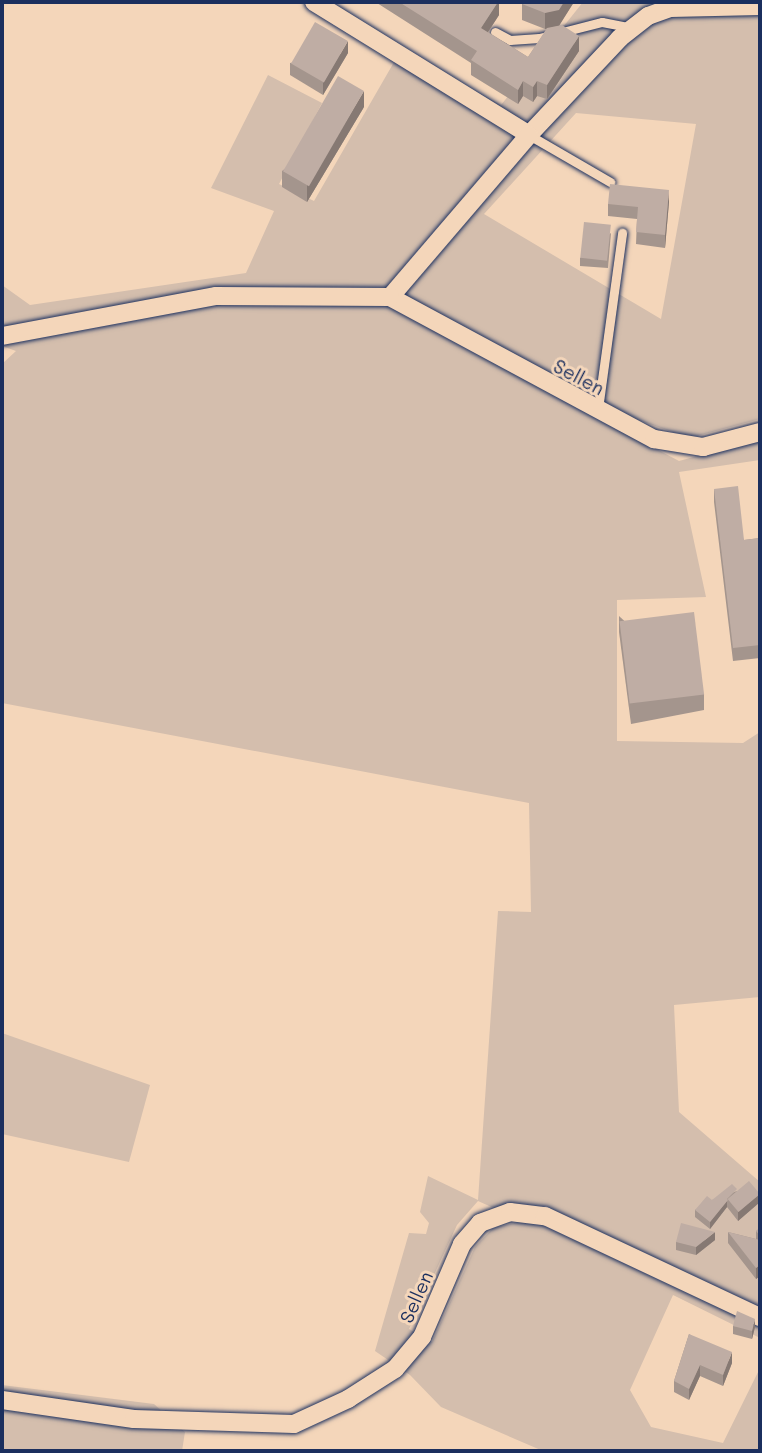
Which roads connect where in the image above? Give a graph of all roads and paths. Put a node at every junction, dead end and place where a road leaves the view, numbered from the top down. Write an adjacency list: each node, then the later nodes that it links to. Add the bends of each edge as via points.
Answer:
1 (314, 2): 5 (street)
2 (760, 6): 3 (street, via 670,8)
3 (634, 28): 4 (lane, via 602,22 539,38 510,40); 5 (street)
4 (495, 33)
5 (528, 135): 6 (lane); 8 (street)
6 (610, 182)
7 (622, 233): 10 (lane)
8 (390, 297): 9 (street, Sellen, via 216,296); 10 (street, Sellen)
9 (2, 336)
10 (598, 411): 11 (street, Sellen, via 654,439 687,448)
11 (760, 432)
12 (760, 1317): 13 (street, Sellen, via 545,1216 510,1212 480,1223 462,1244 422,1337 395,1369 348,1399 294,1424 134,1419)
13 (2, 1400)

